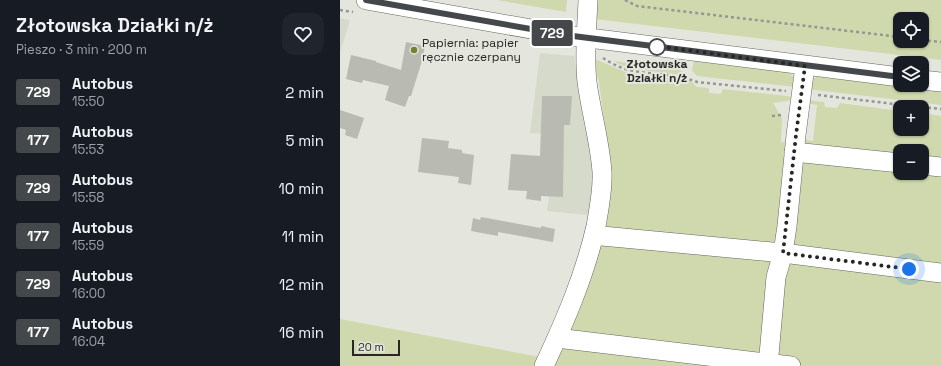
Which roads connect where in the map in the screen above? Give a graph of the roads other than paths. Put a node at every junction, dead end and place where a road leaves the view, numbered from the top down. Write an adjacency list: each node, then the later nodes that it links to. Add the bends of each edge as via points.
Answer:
1 (366, 0): 5 (street)
2 (588, 0): 5 (street)
3 (592, 0): 4 (street)
4 (596, 0)
5 (587, 38): 6 (street); 19 (street, via 587,82 602,172 602,190 586,265)
6 (805, 66): 7 (street); 10 (street)
7 (893, 76)
8 (929, 81): 9 (street)
9 (941, 82)
10 (795, 148): 11 (street); 15 (street)
11 (893, 162)
12 (929, 166): 13 (street)
13 (941, 167)
14 (602, 236): 15 (street)
15 (783, 253): 16 (street); 18 (street, via 776,277)
16 (941, 273)
17 (565, 339): 18 (street)
18 (768, 365): 20 (street)
19 (544, 366)
20 (791, 366)

